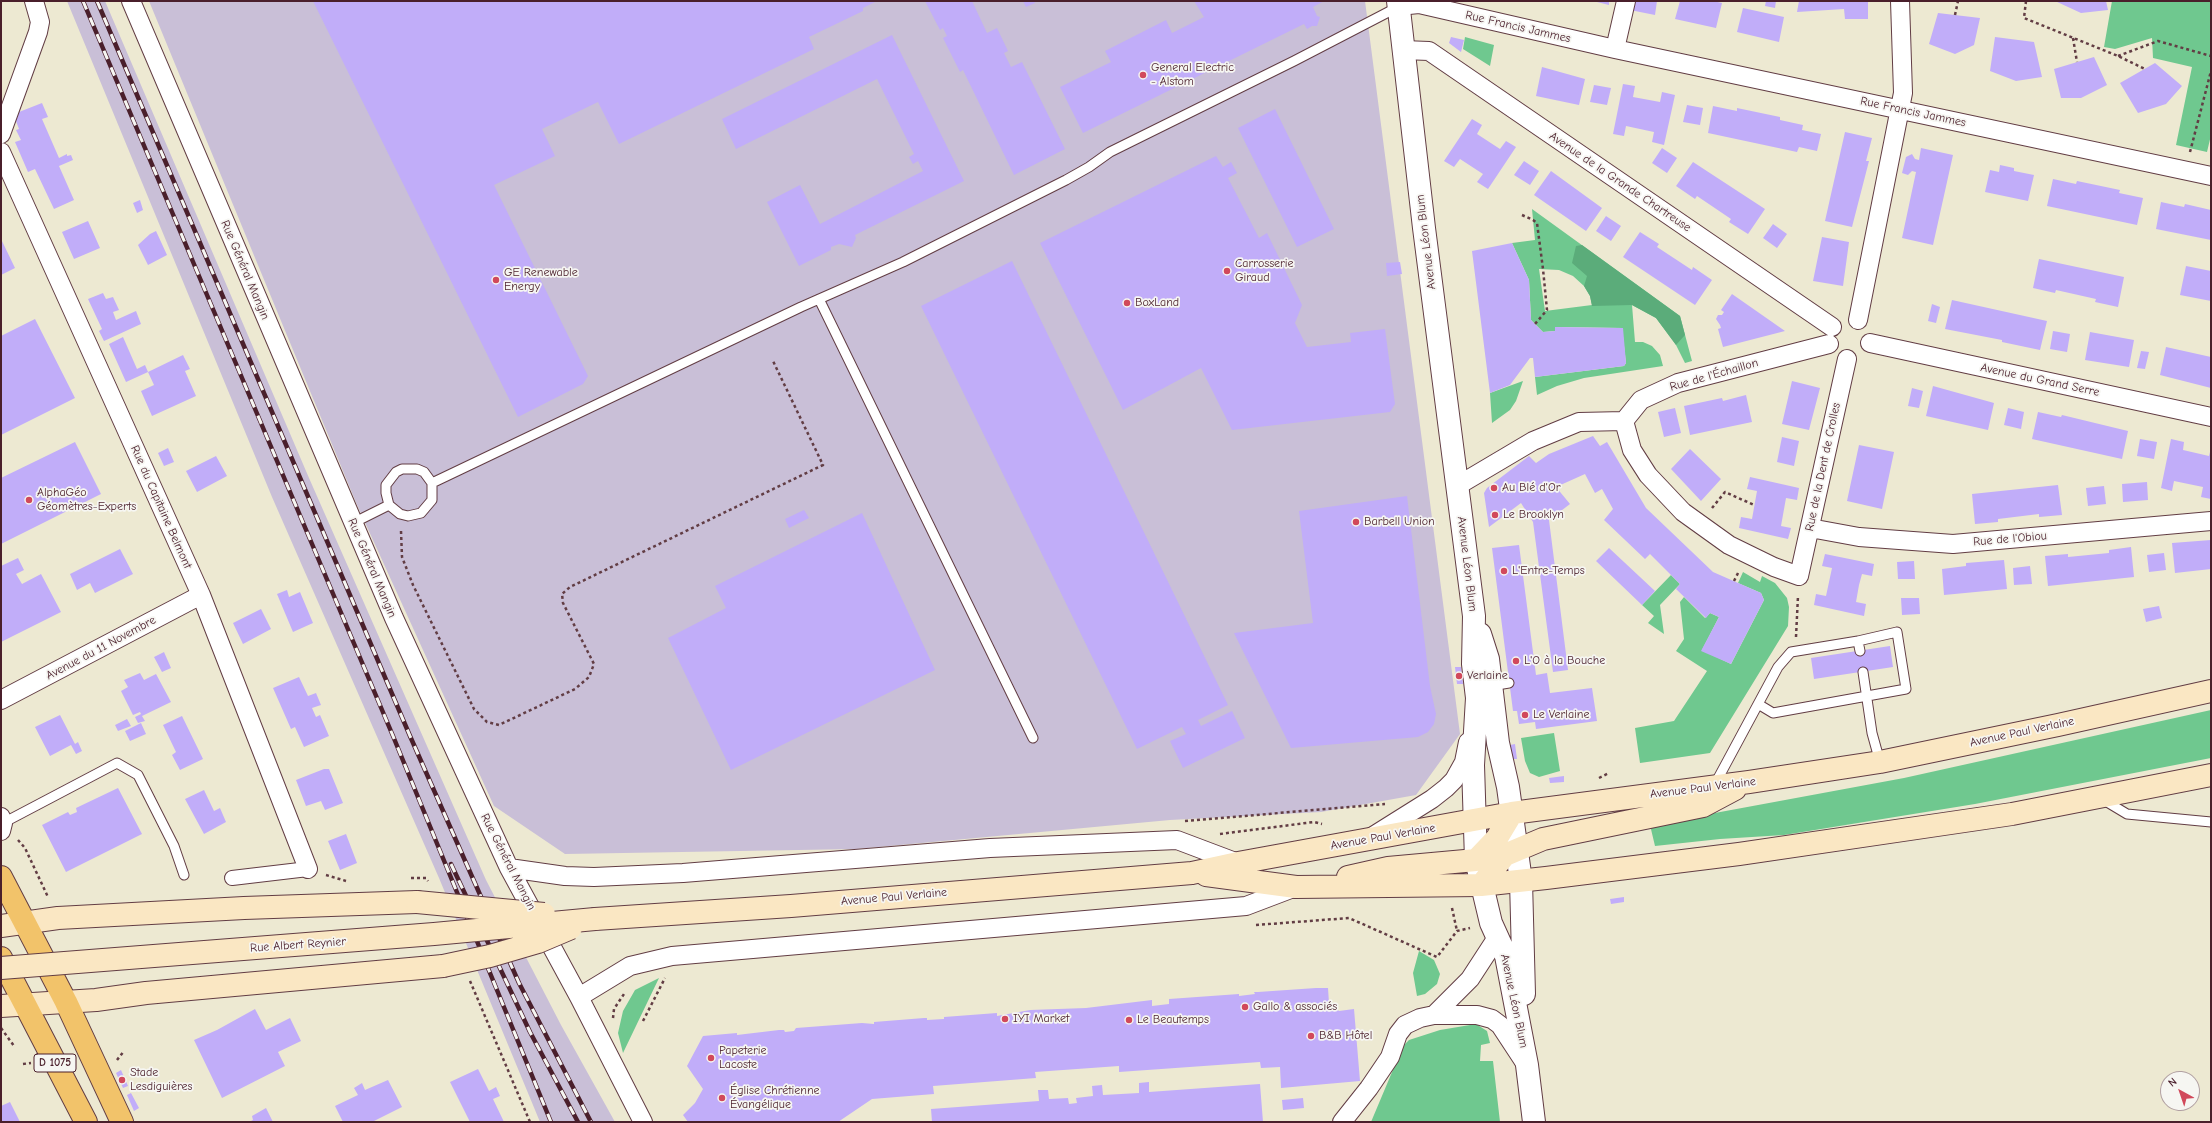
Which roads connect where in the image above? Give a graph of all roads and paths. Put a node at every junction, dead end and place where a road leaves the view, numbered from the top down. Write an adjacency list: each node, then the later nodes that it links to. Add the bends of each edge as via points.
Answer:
1 (34, 1): 18 (street, via 40,22 38,32)
2 (130, 1): 39 (street, Rue Général Mangin)
3 (1626, 1): 10 (street)
4 (1900, 1): 17 (street, via 1903,93)
5 (1958, 1): 8 (path)
6 (2026, 1): 9 (path, via 2024,18)
7 (1398, 4): 10 (street, Rue Francis Jammes, via 1419,4); 11 (street, Avenue Léon Blum); 23 (lane, via 1294,61 1110,152 1066,180 903,262)
8 (1956, 15)
9 (2073, 38): 12 (path); 14 (path)
10 (1615, 49): 17 (street, Rue Francis Jammes)
11 (1403, 50): 26 (street, Avenue de la Grande Chartreuse, via 1429,52); 33 (street, Avenue Léon Blum)
12 (2118, 56): 13 (path, via 2158,41); 15 (path)
13 (2211, 56)
14 (2077, 62)
15 (2144, 69)
16 (2211, 71): 20 (path)
17 (1900, 109): 20 (street, Rue Francis Jammes); 24 (street)
18 (1, 134)
19 (1, 152): 42 (street, Rue du Capitaine Belmont)
20 (2185, 171): 21 (street, Rue Francis Jammes)
21 (2211, 176)
22 (1522, 215): 25 (path, via 1537,223 1546,296 1547,310)
23 (819, 299): 32 (lane); 52 (lane)
24 (1858, 320): 26 (street, via 1844,319); 27 (street, via 1868,329)
25 (1535, 324)
26 (1831, 335): 28 (street, via 1836,354); 31 (street, Rue de l'Échaillon, via 1678,383 1641,400)
27 (1870, 343): 28 (street, via 1868,349 1859,357); 30 (street, Avenue du Grand Serre)
28 (1847, 359): 40 (street, Rue de la Dent de Crolles)
29 (773, 361): 37 (path, via 823,465 570,587 562,594 563,603 594,664 589,677 575,689 499,725 487,722 474,709 413,585 402,557)
30 (2211, 417)
31 (1624, 421): 33 (street, via 1579,422 1533,441); 41 (street, via 1632,450 1648,475 1683,512 1729,545)
32 (432, 483): 34 (lane, via 424,472 417,469 402,469 396,472 386,485); 37 (lane, via 432,500 426,509 415,515)
33 (1457, 486): 47 (street, Avenue Léon Blum, via 1474,616 1473,664)
34 (389, 505): 37 (lane); 39 (lane)
35 (1754, 505): 36 (path, via 1725,492)
36 (1709, 511)
37 (400, 514)
38 (2211, 521): 40 (street, Rue de l'Obiou, via 1953,544 1859,537)
39 (353, 523): 69 (street, Rue Général Mangin)
40 (1810, 528): 41 (street, Rue de la Dent de Crolles)
41 (1799, 576): 45 (path, via 1797,630)
42 (201, 595): 50 (street, Avenue du 11 Novembre); 70 (street, Rue du Capitaine Belmont)
43 (1858, 641): 44 (lane); 45 (lane); 49 (lane, via 1897,632 1906,688)
44 (1860, 651)
45 (1791, 652): 51 (lane, via 1778,666)
46 (1863, 672): 49 (lane)
47 (1492, 689): 60 (street, via 1498,743); 61 (street, Avenue Léon Blum, via 1473,766); 66 (street, via 1464,762 1454,780 1432,799)
48 (2211, 691): 53 (main road, Avenue Paul Verlaine)
49 (1867, 696): 51 (lane, via 1773,713); 53 (lane)
50 (1, 700)
51 (1758, 704): 58 (lane)
52 (1033, 738)
53 (1880, 762): 57 (main road, Avenue Paul Verlaine)
54 (1609, 773): 56 (path)
55 (2211, 775): 59 (main road, Avenue Paul Verlaine)
56 (1595, 780)
57 (1748, 782): 58 (main road, Avenue Paul Verlaine); 67 (main road, via 1703,806 1543,839)
58 (1714, 786): 60 (main road, Avenue Paul Verlaine)
59 (2099, 798): 62 (lane, via 2127,814); 75 (main road, Avenue Paul Verlaine, via 2012,814 1747,852)
60 (1512, 813): 61 (main road, Avenue Paul Verlaine); 67 (main road)
61 (1482, 818): 66 (main road, Avenue Paul Verlaine); 67 (street, Avenue Léon Blum); 67 (street)
62 (2211, 822)
63 (2, 823): 72 (lane, via 117,763 138,775 174,846); 78 (path, via 25,848)
64 (1328, 826): 65 (path, via 1314,822)
65 (1215, 835)
66 (1368, 840): 68 (main road, Avenue Paul Verlaine)
67 (1497, 852): 75 (street, Avenue Léon Blum); 76 (main road); 77 (main road, via 1388,868)
68 (1238, 862): 69 (street, via 1177,840 990,848 594,878); 71 (main road, Avenue Paul Verlaine)
69 (509, 868): 89 (street, Rue Général Mangin)
70 (308, 869): 74 (street)
71 (1192, 873): 77 (main road, Avenue Paul Verlaine); 79 (main road, Avenue Paul Verlaine, via 791,906)
72 (184, 875)
73 (1, 877): 80 (main road, D 1075)
74 (232, 878)
75 (1514, 881): 76 (main road, Avenue Paul Verlaine); 98 (street, Avenue Léon Blum, via 1513,921 1518,975 1524,998)
76 (1481, 885): 77 (main road, Avenue Paul Verlaine); 84 (street, Avenue Léon Blum, via 1491,922)
77 (1296, 887): 89 (street, via 1246,906 672,956 630,966)
78 (58, 918): 79 (main road, bridge, via 417,902); 80 (main road)
79 (595, 919): 86 (main road, Rue Albert Reynier, bridge); 90 (main road, bridge, via 538,942 443,966)
80 (25, 922): 82 (main road); 90 (main road, D 1075)
81 (1254, 925): 83 (path, via 1349,918 1437,957)
82 (1, 926)
83 (1457, 931)
84 (1498, 936): 93 (street, via 1470,979); 98 (street, Avenue Léon Blum, via 1506,956)
85 (1, 958): 91 (main road, D 1075)
86 (1, 968)
87 (666, 975): 94 (path)
88 (629, 990): 96 (path, via 614,1009 611,1030)
89 (579, 997): 96 (street, Rue Général Mangin)
90 (66, 1002): 91 (main road); 100 (main road, D 1075)
91 (24, 1004): 92 (main road); 99 (main road, D 1075)
92 (1, 1006)
93 (1434, 1015): 98 (street, via 1477,1015 1492,1019 1500,1025); 102 (street, via 1420,1018 1398,1034 1390,1057)
94 (643, 1021)
95 (1, 1028): 97 (path)
96 (601, 1040): 101 (street, Rue Général Mangin)
97 (14, 1046)
98 (1527, 1065): 103 (street, Avenue Léon Blum)
99 (86, 1122)
100 (122, 1122)
101 (644, 1122)
102 (1342, 1122)
103 (1534, 1122)

